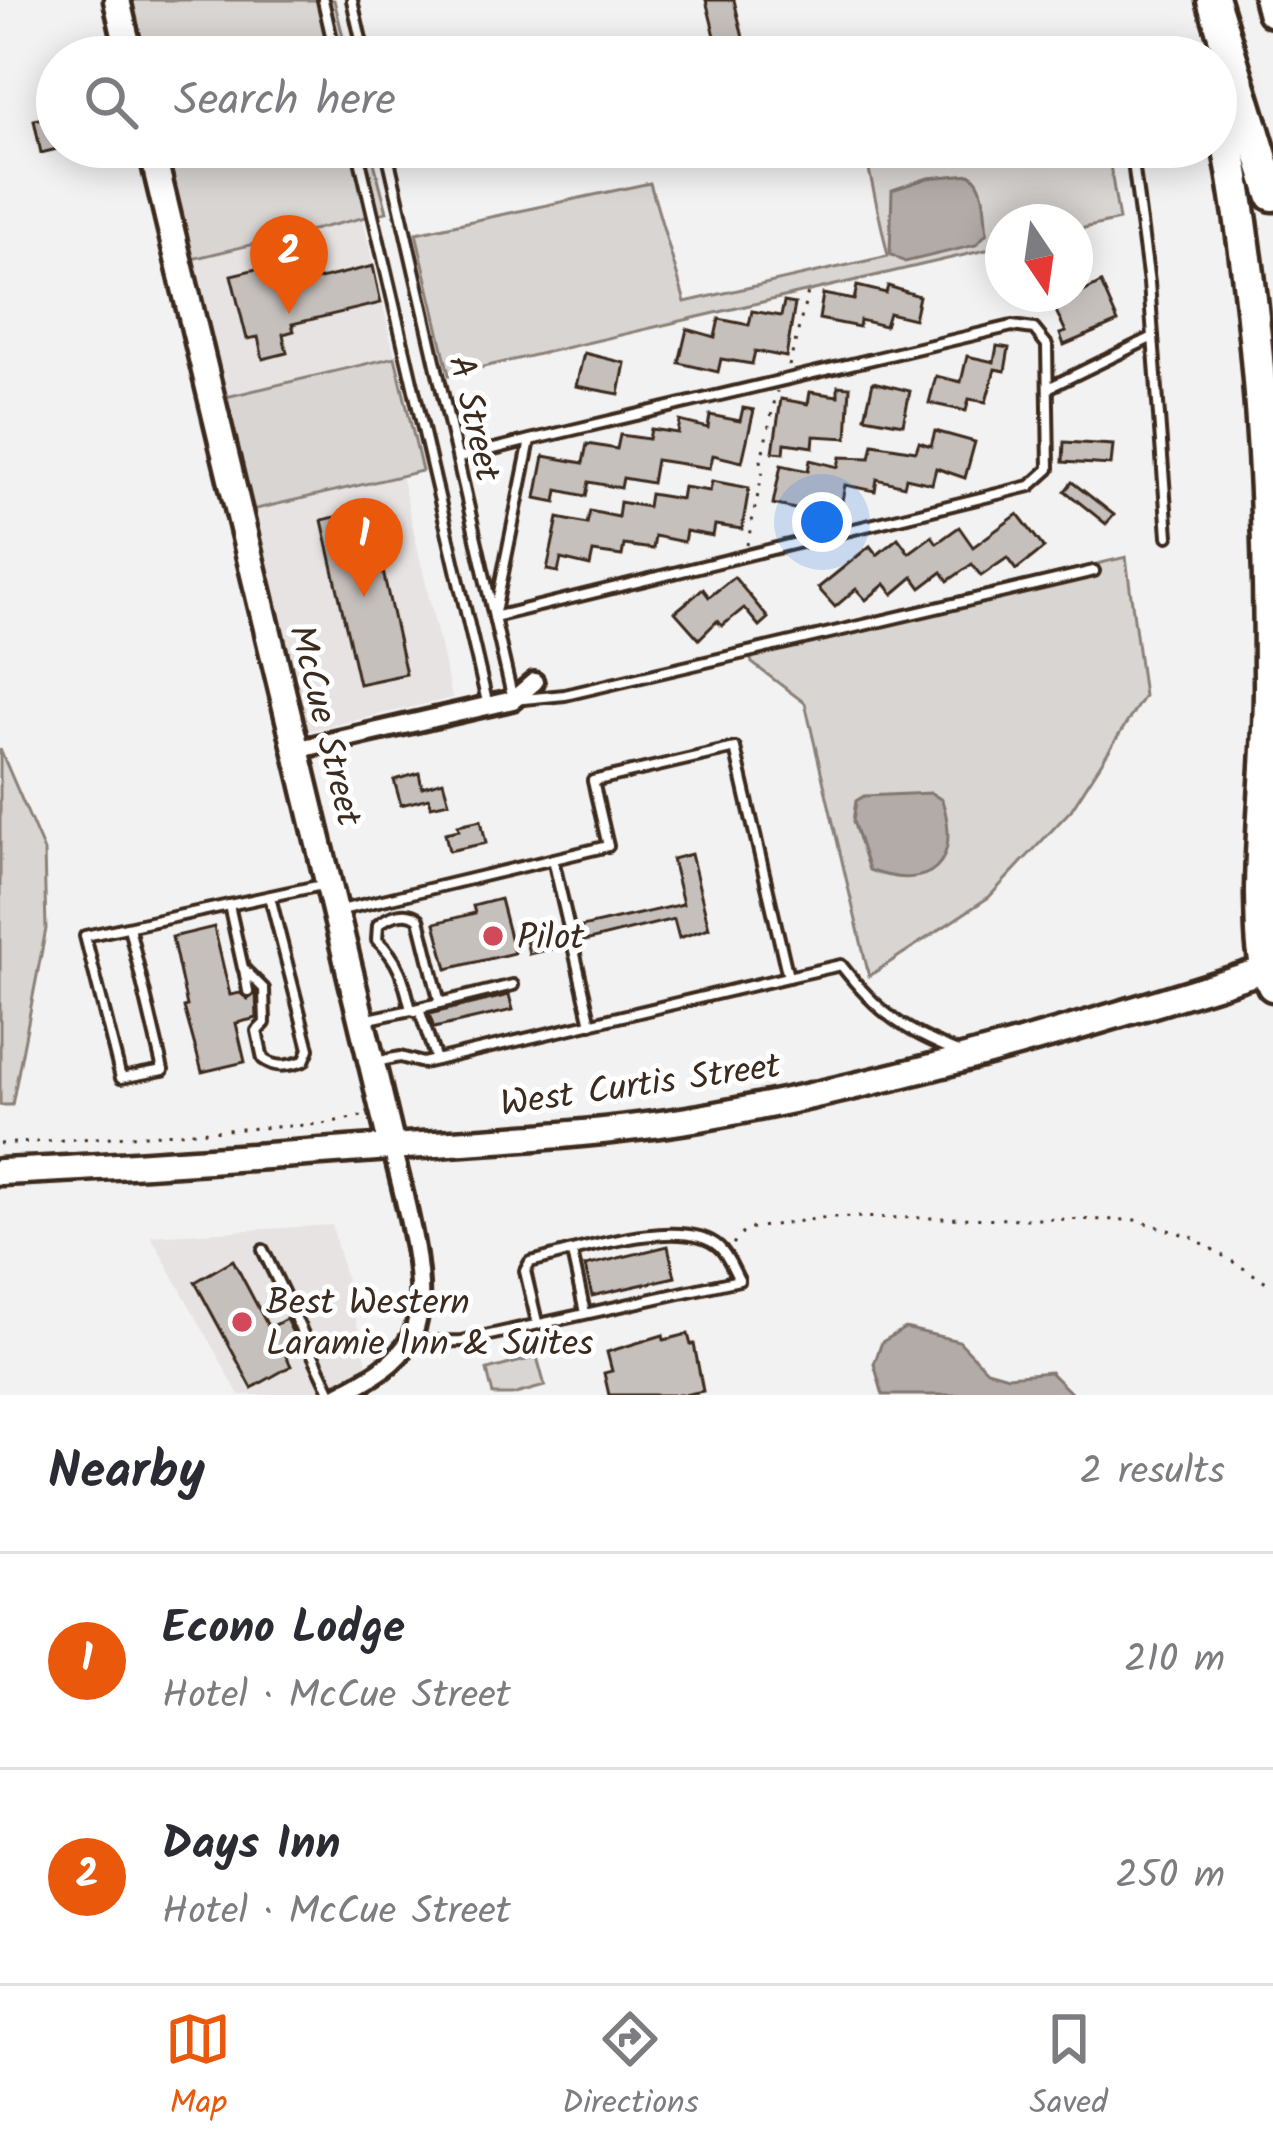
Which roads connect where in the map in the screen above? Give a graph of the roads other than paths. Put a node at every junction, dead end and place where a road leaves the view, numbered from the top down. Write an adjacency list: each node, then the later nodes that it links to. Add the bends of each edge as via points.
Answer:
1 (116, 0): 8 (main road)
2 (323, 0): 9 (lane)
3 (352, 0): 10 (lane)
4 (1198, 0): 11 (highway)
5 (1214, 0): 12 (highway)
6 (1270, 0): 7 (highway)
7 (1273, 11)
8 (125, 36)
9 (331, 36)
10 (360, 36)
11 (1206, 36)
12 (1225, 36)
13 (1237, 76): 19 (highway)
14 (156, 168): 30 (main road, McCue Street)
15 (362, 168): 29 (lane)
16 (391, 168): 23 (lane, A Street)
17 (1134, 168): 20 (lane)
18 (1230, 168): 38 (highway, via 1268,525 1262,843)
19 (1273, 195)
20 (1154, 337): 21 (lane); 24 (lane)
21 (1048, 388): 22 (lane, via 1047,345 1034,329 1012,326); 26 (lane, via 1049,469 1030,486)
22 (530, 440): 23 (lane); 26 (lane)
23 (458, 458): 26 (lane, A Street)
24 (1168, 536)
25 (1094, 571): 28 (lane, via 565,695)
26 (494, 617): 28 (lane, A Street)
27 (534, 682): 28 (street)
28 (513, 700): 29 (street)
29 (488, 706): 30 (street)
30 (295, 750): 32 (main road, McCue Street)
31 (553, 859): 35 (lane); 39 (lane, via 608,847 593,781 735,748); 46 (lane)
32 (330, 884): 33 (lane); 35 (main road, McCue Street)
33 (270, 897): 34 (lane); 47 (lane, via 309,1049 304,1061 272,1066)
34 (230, 905): 36 (lane); 37 (lane)
35 (337, 911): 45 (main road, McCue Street)
36 (129, 927): 36 (lane, via 85,937 121,1078 164,1070)
37 (244, 968): 41 (lane); 47 (lane, via 264,988 266,1023)
38 (1270, 974): 48 (main road, West Curtis Street)
39 (788, 977): 46 (lane); 48 (lane, via 841,965 893,1022)
40 (512, 985): 42 (lane)
41 (248, 991)
42 (440, 1003): 43 (lane); 43 (lane, via 419,919 386,917 377,940 401,969)
43 (411, 1010): 45 (lane); 49 (lane, via 420,1012)
44 (254, 1019): 47 (lane)
45 (362, 1021): 50 (main road, McCue Street)
46 (591, 1024): 49 (lane)
47 (257, 1031)
48 (968, 1056): 51 (main road, West Curtis Street, via 698,1118)
49 (436, 1060): 50 (lane)
50 (372, 1062): 51 (main road, McCue Street)
51 (392, 1147): 52 (main road, West Curtis Street); 57 (street, McCue Street, via 418,1285)
52 (0, 1172)
53 (263, 1250): 58 (lane)
54 (572, 1252): 55 (lane); 55 (lane, via 694,1234 718,1245 739,1280); 56 (lane, via 526,1265)
55 (585, 1313): 56 (lane)
56 (537, 1322): 57 (lane, via 462,1341)
57 (409, 1342): 58 (street)
58 (345, 1393)

